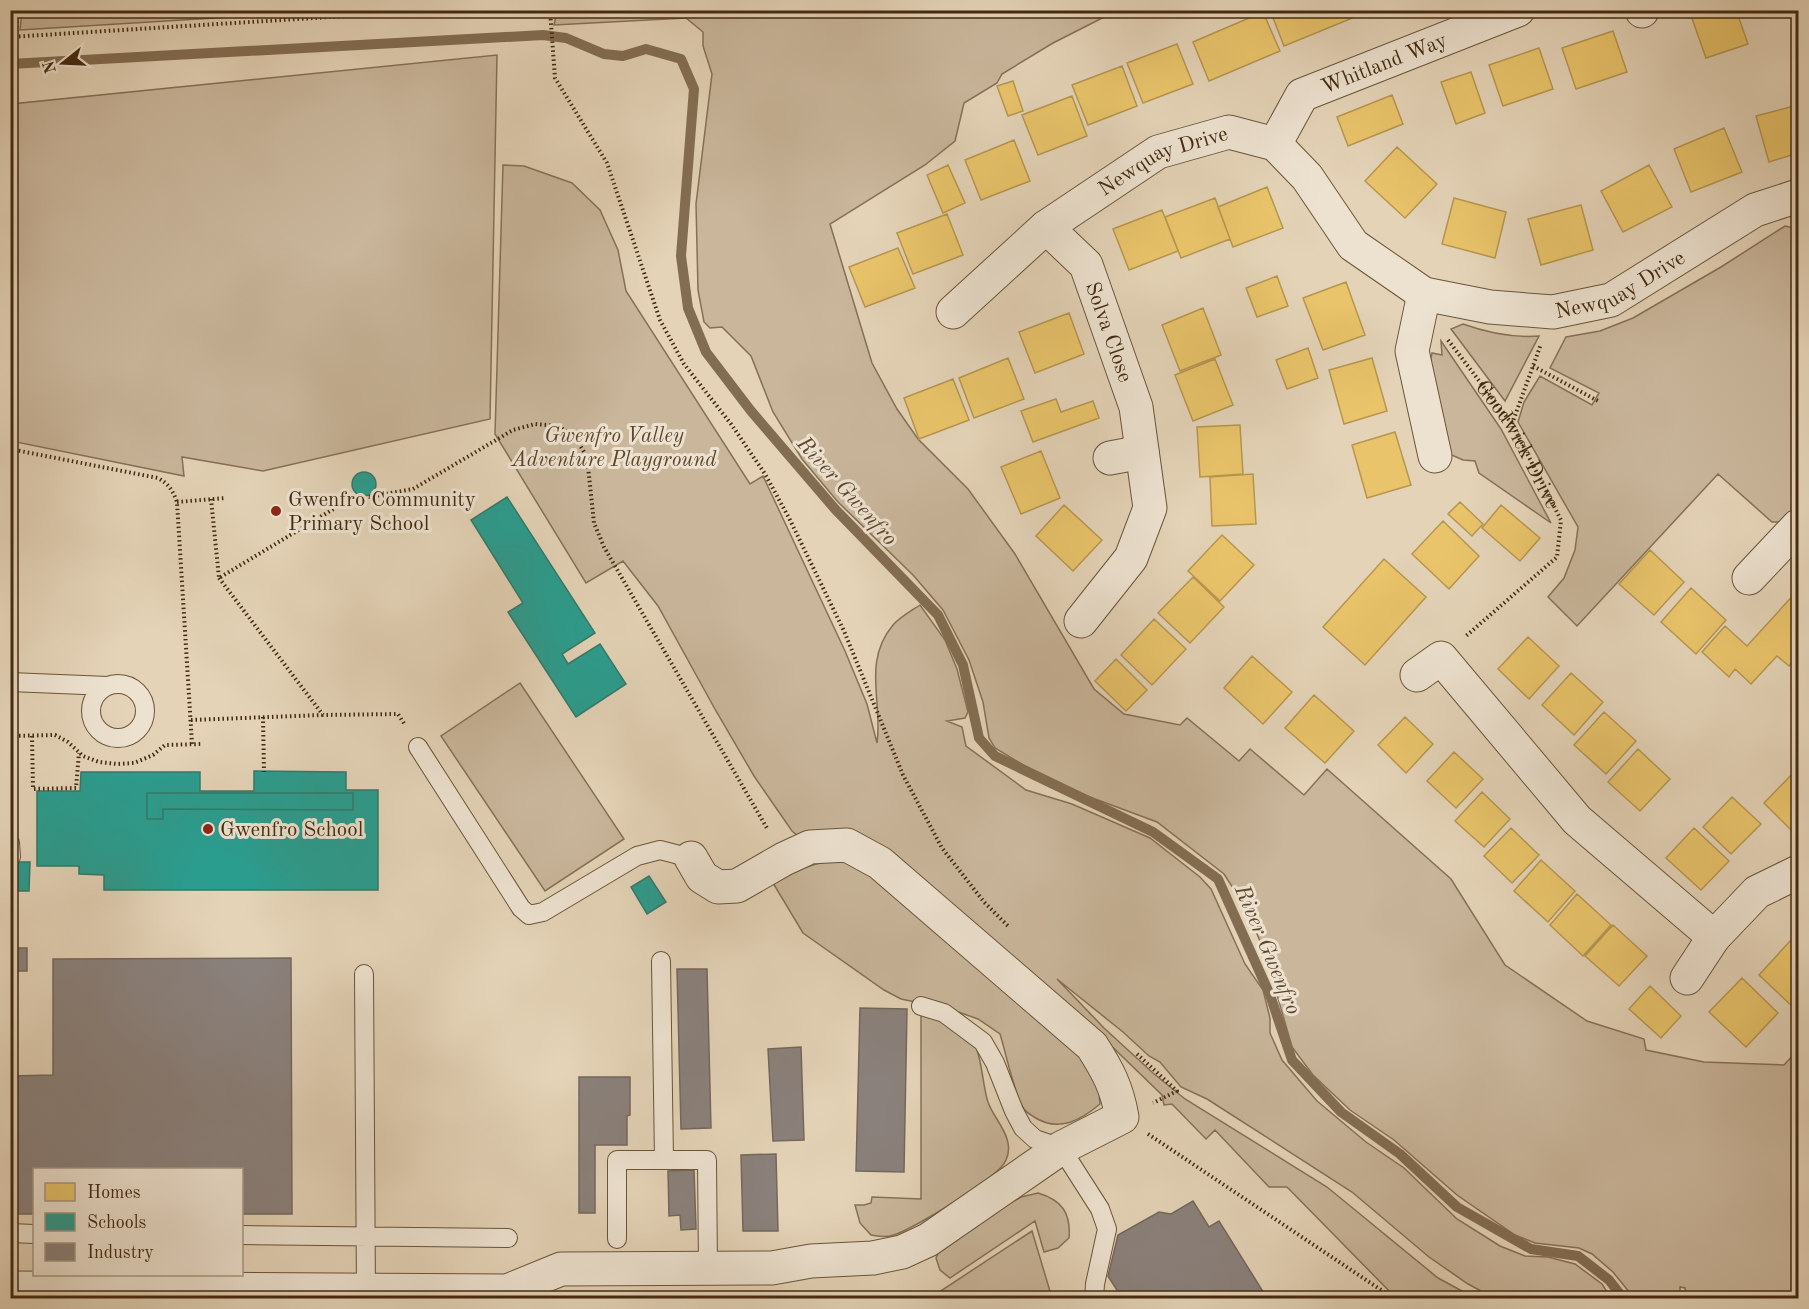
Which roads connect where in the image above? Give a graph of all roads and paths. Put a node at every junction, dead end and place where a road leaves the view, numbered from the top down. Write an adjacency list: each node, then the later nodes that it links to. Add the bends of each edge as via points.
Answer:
1 (18, 10): 5 (path)
2 (442, 10): 5 (path)
3 (1518, 10): 6 (street, Whitland Way, via 1302,95)
4 (550, 13): 46 (path, via 555,78 607,163 660,320 684,364 760,466 789,518 844,631 903,775 942,848)
5 (13, 37)
6 (1275, 144): 8 (street, Newquay Drive, via 1229,132 1158,152); 9 (street, Newquay Drive, via 1307,177 1353,245)
7 (1798, 196): 11 (street, Newquay Drive, via 1755,210 1611,300)
8 (1046, 227): 10 (street, Newquay Drive); 16 (street, Solva Close, via 1086,265 1136,407)
9 (1423, 299): 11 (street, Newquay Drive); 14 (path, Goodwick Drive); 17 (street, via 1412,351)
10 (953, 312)
11 (1553, 312): 12 (path)
12 (1533, 366): 13 (path); 14 (path)
13 (1600, 402)
14 (1512, 424): 26 (path, Goodwick Drive, via 1561,519 1557,556)
15 (10, 449): 21 (path, via 158,478 167,483)
16 (1142, 452): 18 (street); 25 (street, Solva Close, via 1150,508 1131,558)
17 (1435, 456)
18 (1110, 458)
19 (225, 498): 20 (path)
20 (211, 499): 21 (path); 23 (path)
21 (177, 502): 33 (path)
22 (1798, 526): 24 (street)
23 (219, 578): 31 (path); 44 (path, via 355,496 413,489 513,430 535,424 558,426 575,437 586,457 594,523 615,565)
24 (1749, 578)
25 (1081, 621)
26 (1429, 666): 47 (street, via 1577,820)
27 (10, 682): 28 (lane)
28 (64, 684): 29 (lane); 30 (lane, via 88,704)
29 (108, 686): 30 (lane, via 96,696); 30 (lane, via 125,685 139,693 145,709 141,726 126,737 108,736 100,731)
30 (92, 714)
31 (323, 715): 32 (path); 38 (path, via 398,714)
32 (263, 717): 33 (path); 40 (path)
33 (191, 720): 36 (path)
34 (32, 735): 35 (path); 39 (path, via 55,735); 39 (path, via 33,789 76,788)
35 (10, 736)
36 (192, 744): 37 (path); 39 (path, via 165,745 134,763 99,762)
37 (203, 744)
38 (418, 747): 43 (lane, via 529,915 543,912 638,856 660,850)
39 (79, 752)
40 (264, 772)
41 (10, 843): 42 (lane)
42 (11, 857)
43 (691, 858): 44 (street, via 702,877 718,887 737,886)
44 (784, 859): 53 (street, via 810,847 848,845 880,863 1092,1046 1119,1095)
45 (1798, 872): 47 (street, via 1757,892)
46 (1009, 927)
47 (1714, 937): 50 (street)
48 (661, 961): 55 (lane)
49 (364, 974): 59 (lane)
50 (1687, 978)
51 (921, 1006): 54 (lane, via 944,1013 983,1041 1023,1128 1035,1139)
52 (1135, 1052): 53 (path, via 1177,1091)
53 (1122, 1117): 54 (street); 66 (path)
54 (1061, 1148): 62 (street, via 928,1240 902,1252 772,1268); 65 (lane, via 1100,1209 1107,1229)
55 (664, 1160): 61 (lane, via 616,1160); 62 (lane, via 707,1160)
56 (10, 1233): 57 (lane)
57 (33, 1234)
58 (243, 1235): 59 (lane)
59 (365, 1236): 60 (lane); 64 (lane)
60 (508, 1238)
61 (617, 1239)
62 (708, 1268): 64 (street, via 561,1269 507,1291)
63 (10, 1288): 64 (street)
64 (366, 1294)
65 (1094, 1299)
66 (1393, 1299)

